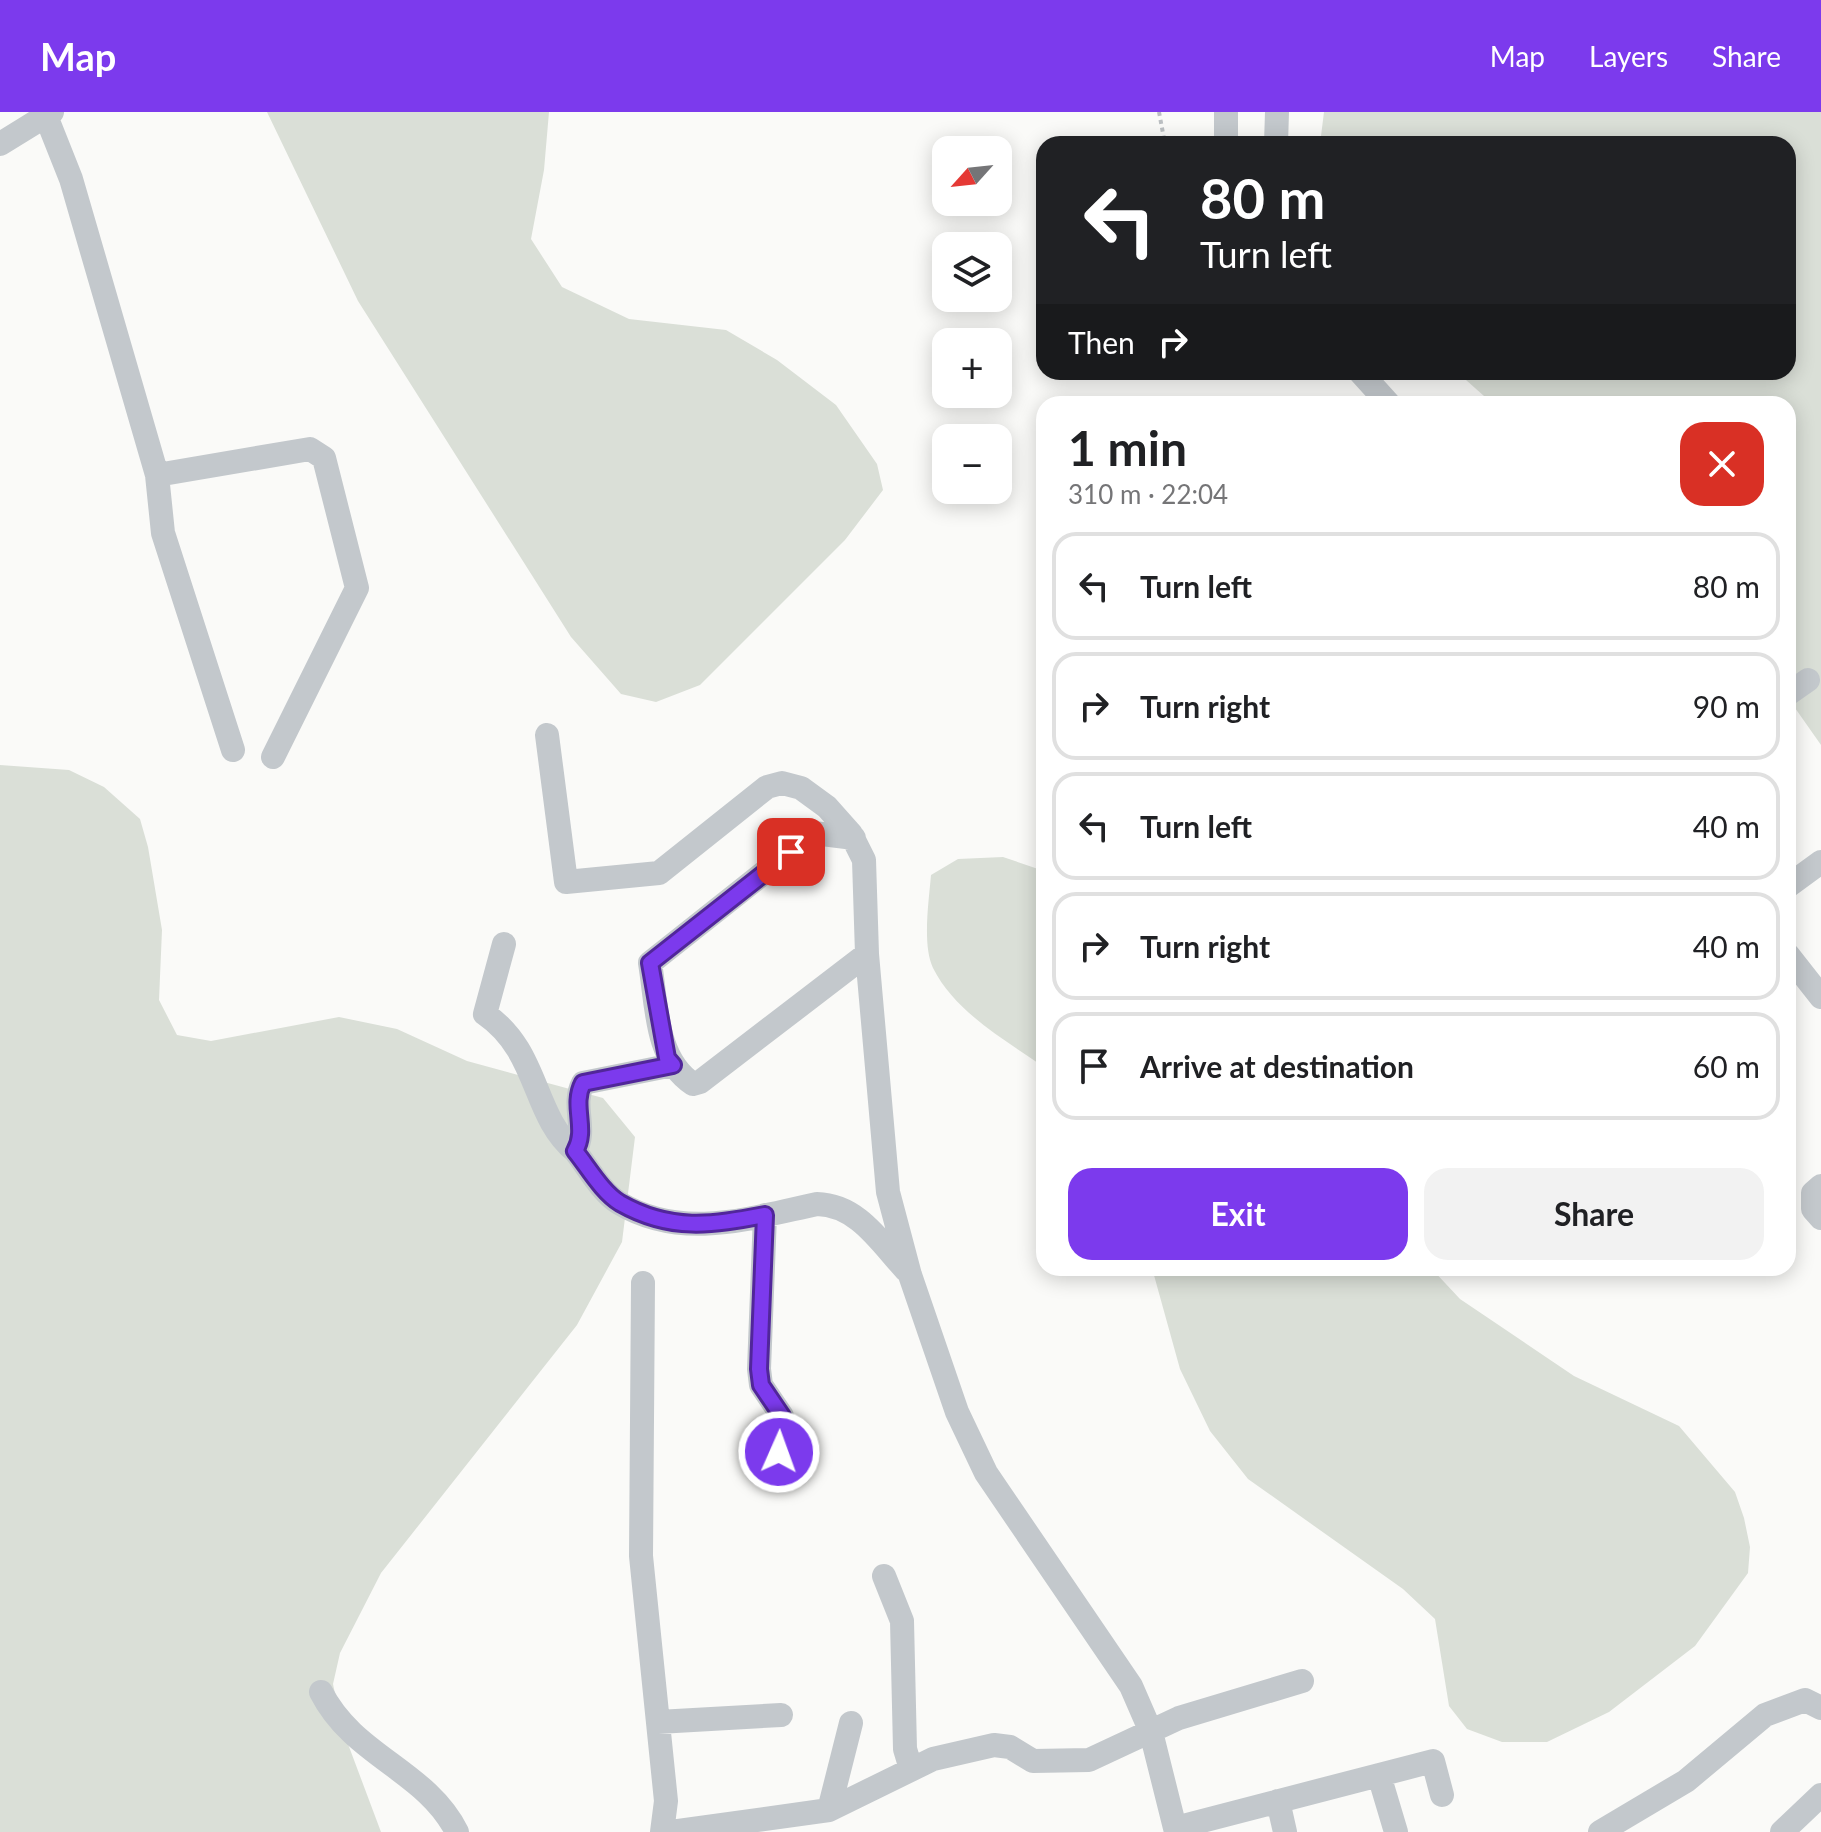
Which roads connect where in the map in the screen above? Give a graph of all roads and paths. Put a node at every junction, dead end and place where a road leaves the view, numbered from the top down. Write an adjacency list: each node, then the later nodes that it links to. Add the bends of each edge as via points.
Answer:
1 (1159, 112): 5 (path)
2 (1226, 112): 6 (street)
3 (1277, 112): 7 (street)
4 (49, 114): 8 (street); 11 (street)
5 (1164, 136)
6 (1226, 136)
7 (1276, 136)
8 (0, 144)
9 (1367, 380): 10 (street)
10 (1382, 396)
11 (157, 475): 13 (street, via 163,533); 14 (street, via 310,449 324,458 357,588)
12 (547, 735): 15 (street, via 566,882 659,873 767,787 782,783 801,788 827,807)
13 (233, 750)
14 (273, 757)
15 (853, 836): 19 (street, via 864,860); 22 (street, via 814,833 650,963 667,1058)
16 (1821, 862): 17 (street)
17 (1796, 880)
18 (504, 944): 23 (street, via 485,1014 518,1044 561,1139)
19 (867, 954): 22 (street, via 700,1082 693,1084); 27 (street, via 888,1192)
20 (1796, 965): 21 (street)
21 (1821, 997)
22 (673, 1065): 23 (street, via 583,1083 576,1096 582,1139)
23 (575, 1151): 25 (street, via 618,1202 670,1221 705,1226)
24 (1821, 1186): 26 (street, via 1813,1193 1813,1209)
25 (765, 1215): 27 (street, via 836,1204 855,1214); 29 (street, via 759,1369 761,1385 782,1416)
26 (1821, 1218)
27 (910, 1275): 37 (street, via 957,1412 986,1473 1131,1686)
28 (643, 1283): 35 (street, via 641,1556)
29 (779, 1452)
30 (884, 1576): 38 (street, via 902,1621 905,1749)
31 (1302, 1681): 37 (street, via 1179,1718)
32 (321, 1692): 45 (street, via 346,1731 434,1797)
33 (1821, 1708): 50 (street, via 1805,1700 1765,1715 1686,1781)
34 (781, 1715): 35 (street)
35 (658, 1722): 46 (street, via 666,1801)
36 (851, 1723): 43 (street)
37 (1151, 1732): 38 (street, via 1089,1760 1033,1761 1010,1747 994,1745); 44 (street)
38 (911, 1769): 43 (street)
39 (1379, 1775): 40 (street, via 1433,1761); 42 (street); 49 (street)
40 (1442, 1795)
41 (1821, 1795): 51 (street)
42 (1278, 1801): 44 (street); 48 (street)
43 (829, 1810): 47 (street)
44 (1176, 1830)
45 (457, 1832)
46 (662, 1832)
47 (671, 1832)
48 (1285, 1832)
49 (1396, 1832)
50 (1600, 1832)
51 (1782, 1832)

